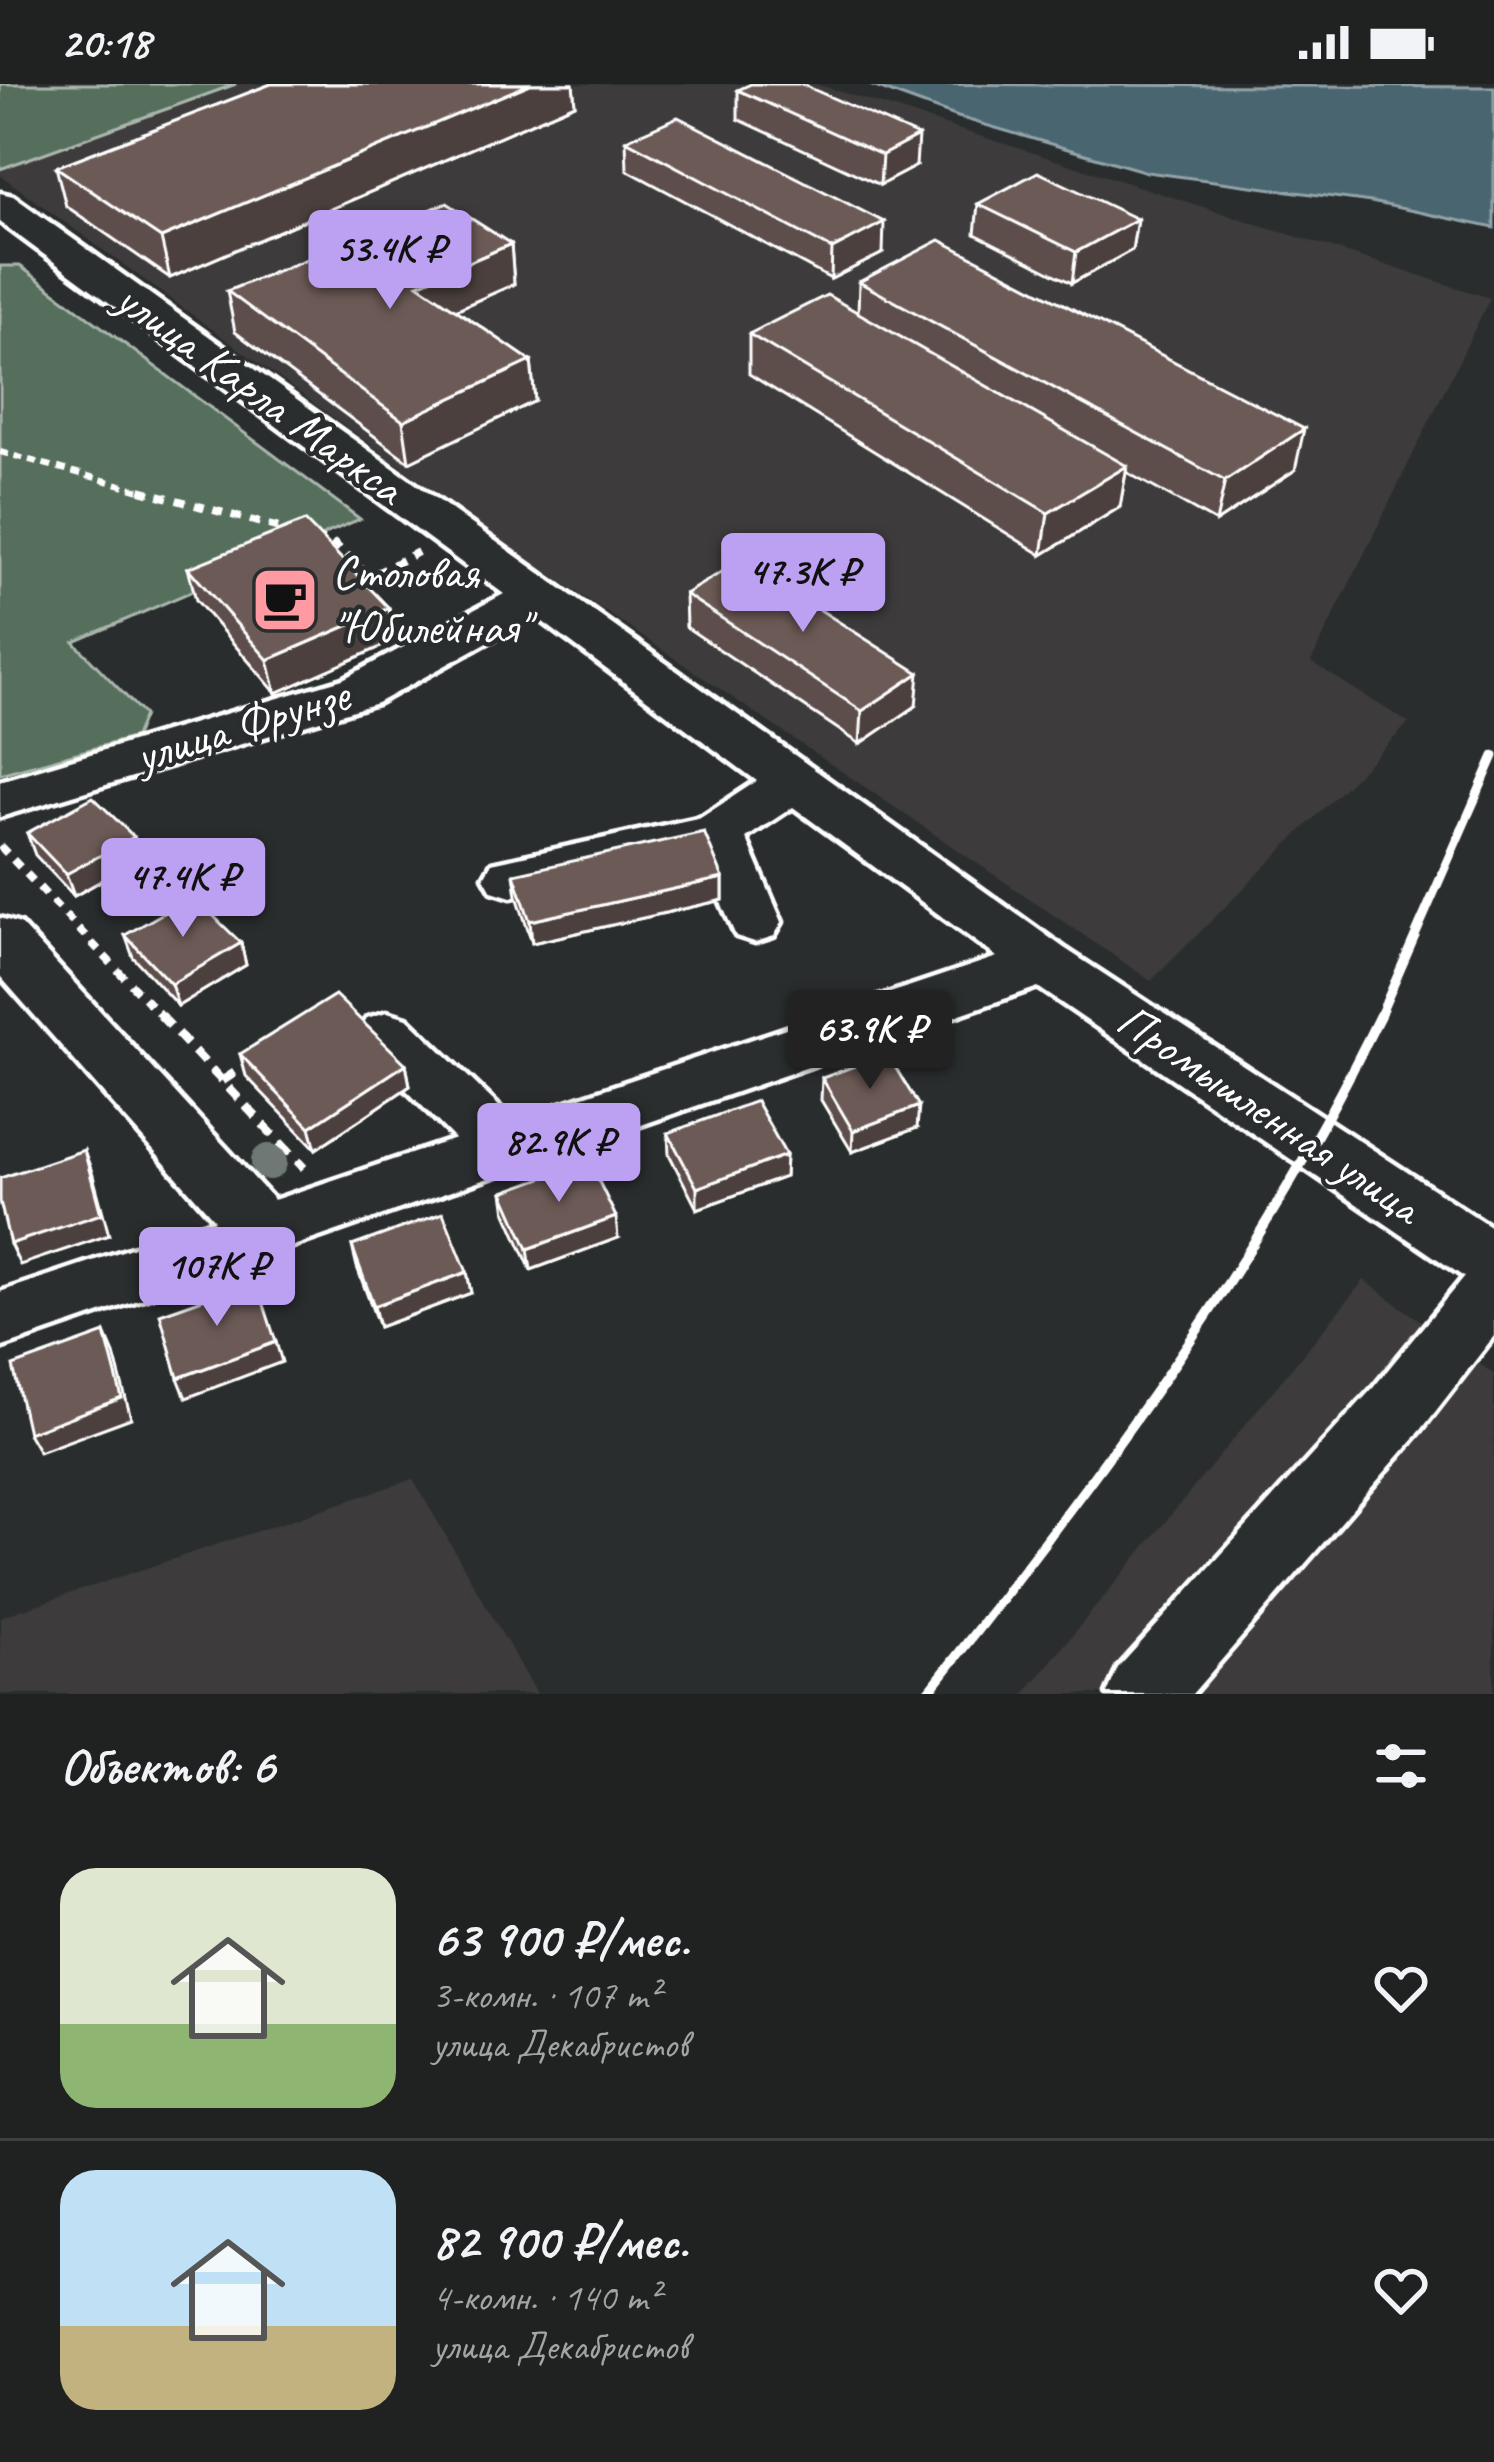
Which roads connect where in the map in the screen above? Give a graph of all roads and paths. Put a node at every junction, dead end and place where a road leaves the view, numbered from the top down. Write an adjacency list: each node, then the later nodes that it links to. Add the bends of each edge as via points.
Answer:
1 (0, 204): 2 (street, улица Карла Маркса)
2 (20, 238): 4 (street, улица Карла Маркса)
3 (0, 452): 4 (path, via 332,542 371,577)
4 (453, 533): 5 (street, улица Карла Маркса)
5 (538, 595): 6 (street, улица Карла Маркса); 7 (street, улица Фрунзе, via 360,691)
6 (794, 781): 8 (street); 13 (street, улица Карла Маркса)
7 (0, 799)
8 (717, 832): 10 (street); 11 (street)
9 (0, 846): 16 (path)
10 (511, 877)
11 (755, 922)
12 (0, 939): 19 (street)
13 (1044, 963): 17 (street); 20 (street, Промышленная улица)
14 (386, 1034): 17 (street)
15 (259, 1058): 16 (path)
16 (222, 1081): 18 (path)
17 (503, 1148): 18 (street)
18 (338, 1204): 19 (street)
19 (263, 1230): 22 (street)
20 (1494, 1263)
21 (1494, 1288): 23 (street)
22 (0, 1320)
23 (1144, 1694)

